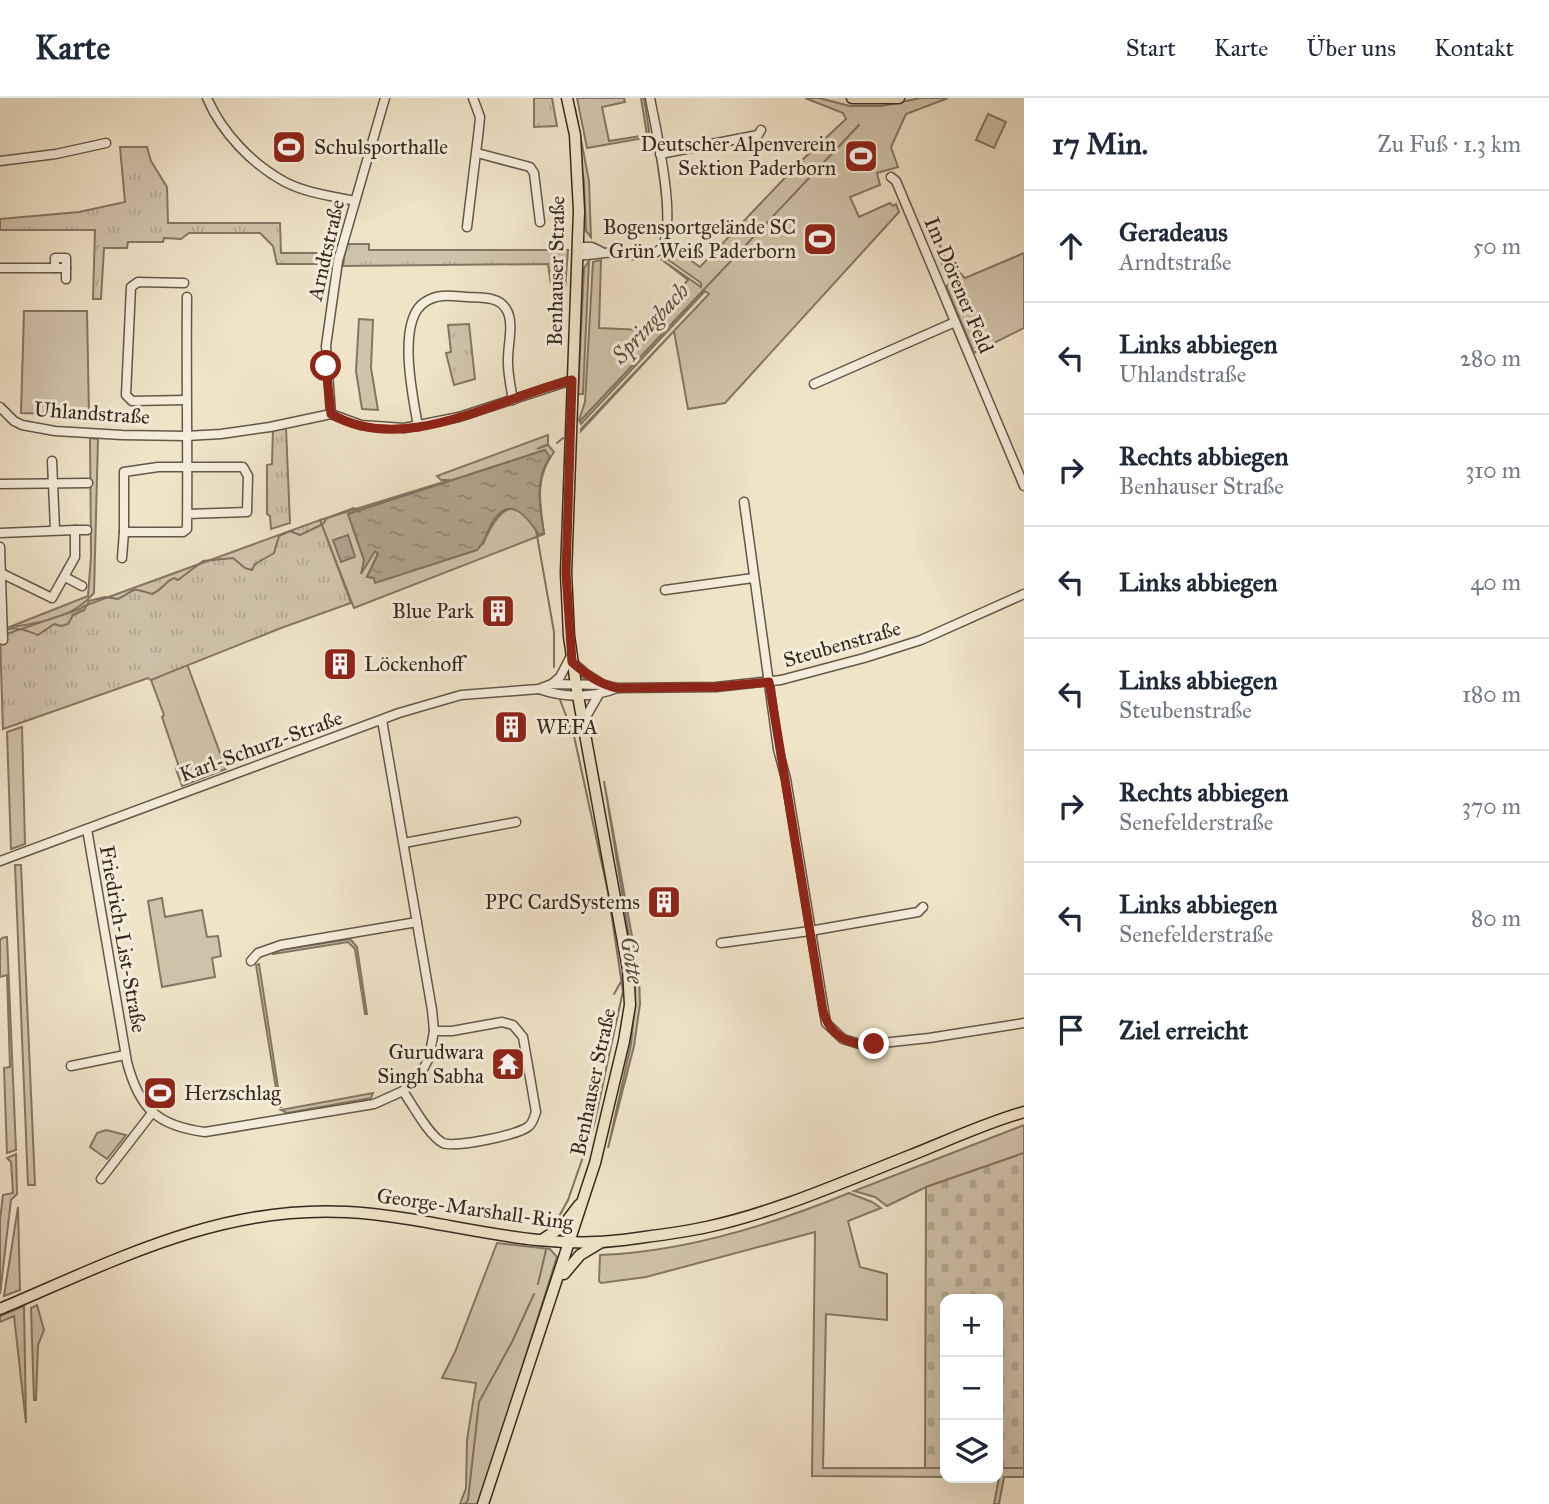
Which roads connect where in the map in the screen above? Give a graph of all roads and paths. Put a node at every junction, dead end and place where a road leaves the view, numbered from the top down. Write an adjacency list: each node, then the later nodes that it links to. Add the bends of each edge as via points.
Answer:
1 (207, 98): 14 (street, via 233,138 263,167 296,186)
2 (385, 98): 14 (street, Arndtstraße)
3 (473, 98): 10 (street, via 480,117)
4 (567, 98): 17 (main road, Benhauser Straße, via 575,135)
5 (650, 98): 11 (street)
6 (852, 98): 7 (main road)
7 (899, 98)
8 (761, 130): 11 (street, via 758,135)
9 (106, 143): 12 (street)
10 (477, 153): 15 (street, via 530,167); 16 (street)
11 (660, 153): 17 (street, via 668,220 662,247 651,254 602,253 592,247)
12 (0, 161)
13 (891, 177): 22 (street, Im Dörener Feld)
14 (355, 201): 28 (street, Arndtstraße, via 330,311 326,366)
15 (540, 222)
16 (467, 227)
17 (578, 251): 23 (main road, Benhauser Straße)
18 (0, 268): 19 (street, via 66,268)
19 (66, 279)
20 (184, 283): 25 (street, Uhlandstraße, via 138,282 131,287 126,395 132,401)
21 (187, 297): 25 (street)
22 (955, 322): 24 (street); 36 (street, Im Dörener Feld)
23 (572, 380): 26 (street); 53 (main road, Benhauser Straße, via 566,573)
24 (814, 384)
25 (186, 400): 30 (street)
26 (513, 400): 29 (street); 29 (street, via 505,307 487,298 443,295 419,306 410,327 409,376)
27 (0, 409): 30 (street, Uhlandstraße, via 14,421 34,428)
28 (331, 414): 29 (street, via 361,425); 30 (street, Uhlandstraße, via 261,429)
29 (418, 426)
30 (186, 436): 32 (street)
31 (52, 461): 33 (street)
32 (187, 467): 38 (street); 38 (street, via 243,467 248,476 247,512); 42 (street, via 124,472)
33 (53, 483): 34 (street); 35 (street); 39 (street)
34 (88, 483)
35 (0, 484)
36 (1024, 486)
37 (744, 502): 48 (street)
38 (187, 514): 42 (street, via 186,532)
39 (55, 529): 40 (street); 43 (street)
40 (75, 530): 41 (street); 47 (street, via 75,557)
41 (86, 530)
42 (124, 532): 45 (street)
43 (0, 533)
44 (0, 547): 46 (street)
45 (122, 558)
46 (1, 573): 47 (street, via 52,598); 52 (street)
47 (65, 577): 49 (street)
48 (754, 578): 50 (street); 54 (street)
49 (82, 586)
50 (664, 590)
51 (1024, 594): 54 (street, Steubenstraße, via 921,639)
52 (3, 634)
53 (572, 659): 55 (street); 56 (street); 59 (main road, Benhauser Straße)
54 (769, 682): 57 (street, Steubenstraße); 69 (street)
55 (552, 684): 58 (street, Karl-Schurz-Straße); 59 (street, Karl-Schurz-Straße)
56 (605, 685): 57 (street, Steubenstraße); 59 (street, Steubenstraße)
57 (617, 688): 60 (street, Steubenstraße)
58 (539, 689): 59 (street, Karl-Schurz-Straße, via 551,693); 61 (street, Karl-Schurz-Straße, via 461,695)
59 (577, 690): 60 (street, Steubenstraße); 62 (main road, Benhauser Straße)
60 (599, 694): 62 (street)
61 (382, 720): 64 (street, Karl-Schurz-Straße); 65 (street)
62 (583, 722): 80 (main road, Benhauser Straße, via 628,969 630,1005 603,1136)
63 (516, 822): 65 (street)
64 (87, 829): 66 (street, Karl-Schurz-Straße); 74 (street, Friedrich-List-Straße)
65 (404, 843): 68 (street)
66 (0, 860)
67 (923, 907): 69 (street, via 918,912)
68 (417, 922): 71 (street, via 281,944 258,953); 73 (street)
69 (810, 931): 70 (street); 72 (street, via 826,1023 851,1043 873,1045)
70 (721, 943)
71 (251, 961)
72 (1024, 1023)
73 (434, 1031): 76 (street, via 429,1058); 76 (street, via 502,1022 513,1025 523,1037 534,1119 520,1132 444,1143)
74 (125, 1055): 75 (street, Friedrich-List-Straße); 78 (street, Friedrich-List-Straße, via 137,1093)
75 (71, 1066)
76 (403, 1091): 78 (street, via 360,1108 205,1132 183,1129)
77 (1024, 1112): 83 (main road, George-Marshall-Ring, via 758,1212 708,1227)
78 (152, 1113): 79 (street)
79 (101, 1180)
80 (584, 1199): 81 (main road, via 563,1226); 82 (main road, Benhauser Straße)
81 (541, 1240): 82 (main road, George-Marshall-Ring); 85 (main road, George-Marshall-Ring, via 348,1212 250,1217 148,1245)
82 (570, 1242): 83 (main road, George-Marshall-Ring); 84 (main road, Benhauser Straße)
83 (601, 1242): 84 (main road, via 575,1259)
84 (557, 1283): 86 (main road, Benhauser Straße)
85 (0, 1308)
86 (483, 1504)

